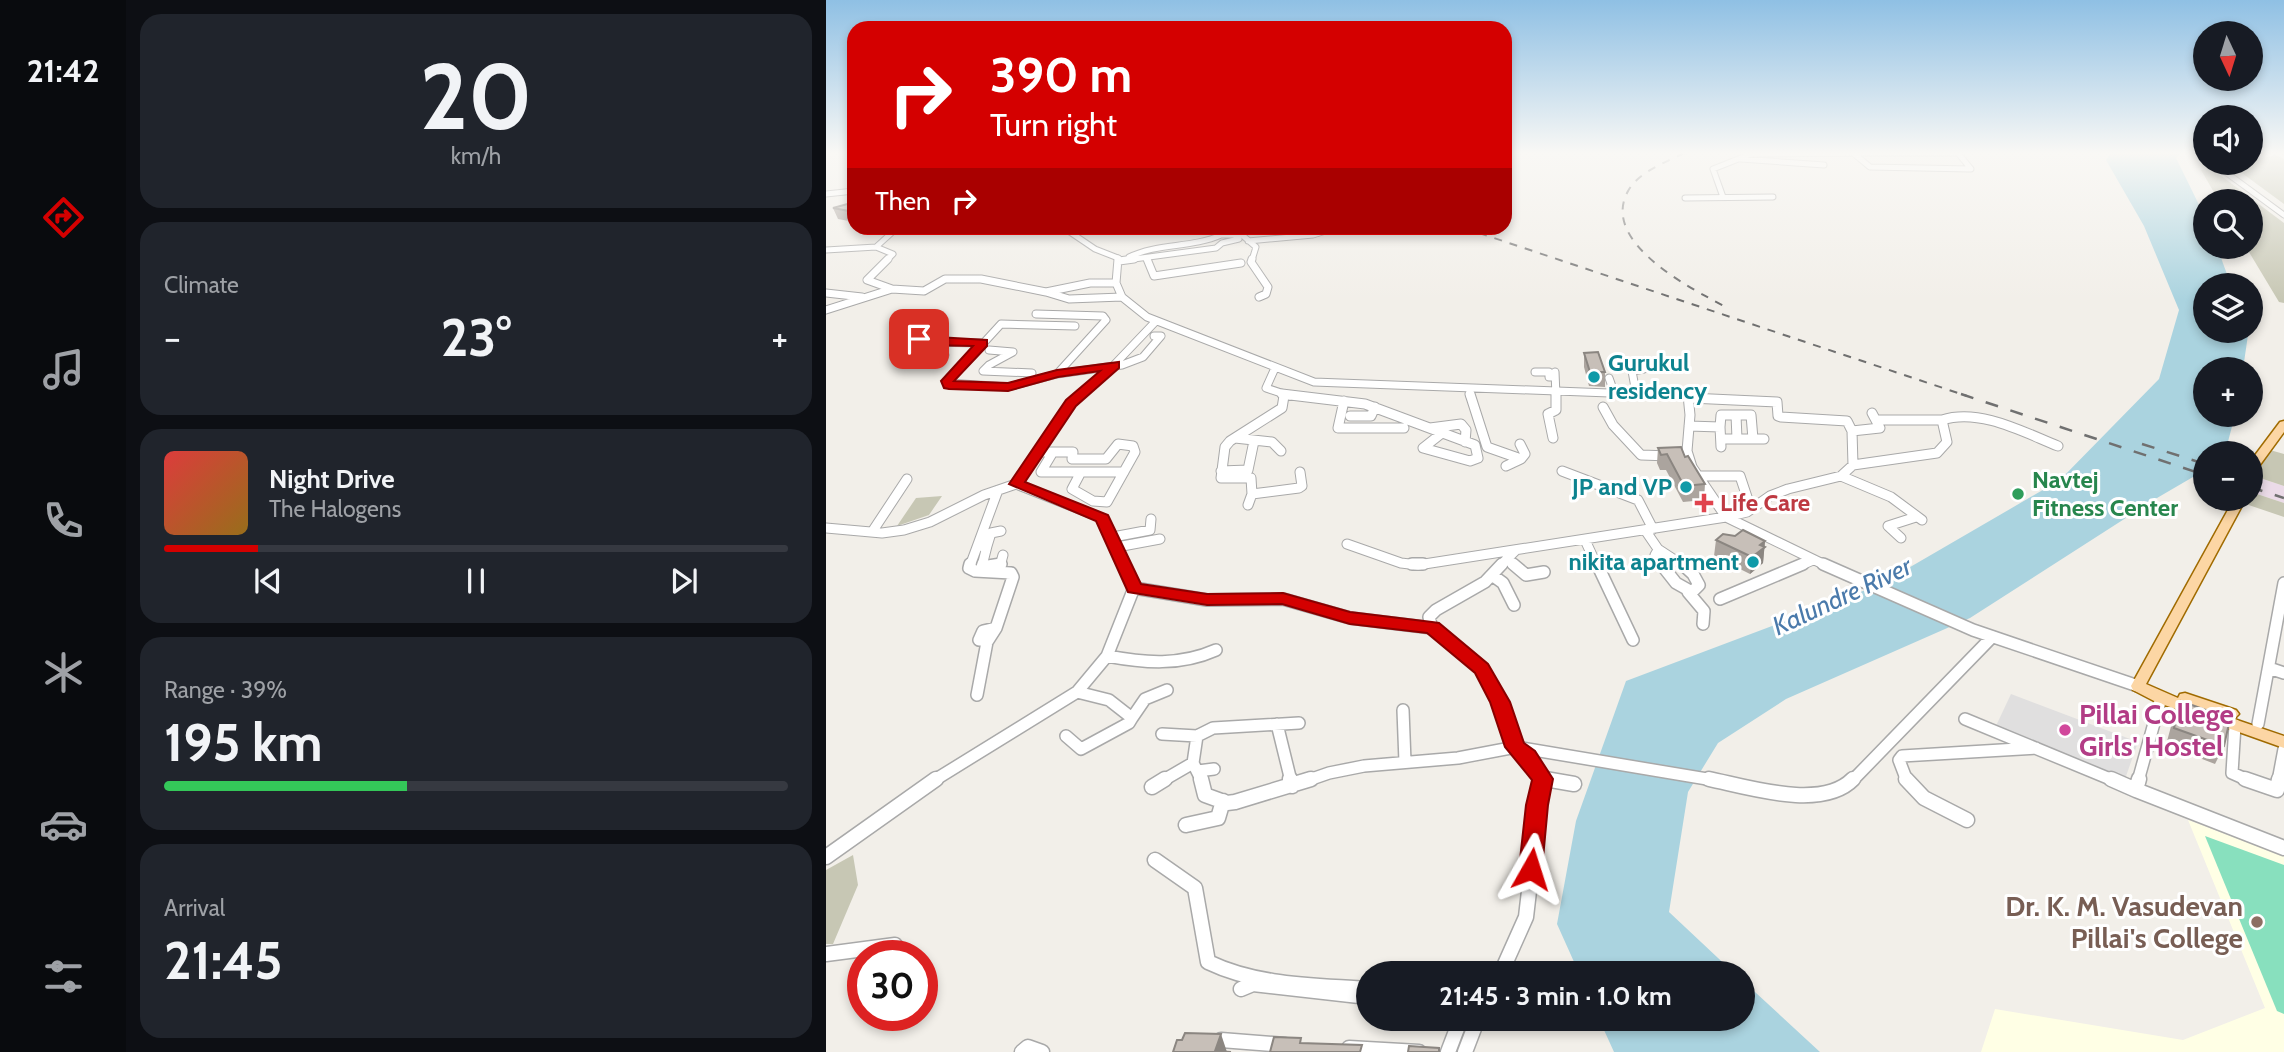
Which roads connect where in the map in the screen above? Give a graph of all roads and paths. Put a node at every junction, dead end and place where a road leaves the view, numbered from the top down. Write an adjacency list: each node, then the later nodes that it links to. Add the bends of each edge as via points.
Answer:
1 (2266, 202): 2 (street)
2 (2284, 215)
3 (889, 235): 9 (street)
4 (1074, 235): 13 (street)
5 (1212, 235): 13 (street, via 1131,251)
6 (1242, 235): 8 (street)
7 (1312, 235): 8 (street)
8 (1248, 241): 21 (street, via 1256,247 1251,262 1268,287)
9 (876, 247): 10 (street); 16 (street, via 893,254 867,280)
10 (826, 250)
11 (1147, 258): 12 (street); 12 (street, via 1216,248 1239,239 1221,235 1205,242 1139,252 1129,257); 14 (street, via 1154,276)
12 (1133, 259): 13 (street)
13 (1119, 260): 15 (street)
14 (1241, 263)
15 (1116, 283): 17 (street); 20 (street)
16 (892, 289): 17 (street, via 924,291 938,281 965,278); 19 (street)
17 (1046, 292): 20 (street, via 1069,299)
18 (826, 293): 19 (street)
19 (866, 297): 22 (street)
20 (1122, 297): 24 (street)
21 (1259, 297)
22 (826, 310)
23 (1036, 314): 33 (street, via 1104,316 1106,320)
24 (1156, 321): 29 (street); 30 (street)
25 (1075, 326): 27 (street, via 1004,323)
26 (1154, 336): 29 (street, via 1161,336 1143,357)
27 (986, 346): 28 (street, via 925,342 921,336 908,354); 33 (street, via 1013,352 1006,359 992,361 983,371); 33 (street, via 947,383 1008,387)
28 (945, 355)
29 (1114, 365): 33 (street); 67 (street, via 1071,403)
30 (1275, 368): 35 (street, via 1314,382); 39 (street, via 1266,388)
31 (1644, 369): 38 (street, via 1632,371)
32 (1535, 372): 36 (street, via 1553,374)
33 (1050, 374)
34 (1608, 378): 37 (street)
35 (1469, 388): 36 (street); 65 (street)
36 (1555, 390): 37 (street); 57 (street, via 1556,410 1548,414)
37 (1614, 393): 38 (street)
38 (1636, 393): 40 (street)
39 (1284, 396): 41 (street); 56 (street, via 1282,408)
40 (1690, 398): 49 (street); 53 (street, via 1781,403 1778,415 1847,421)
41 (1344, 401): 42 (street); 51 (street, via 1338,428)
42 (1376, 407): 45 (street, via 1371,416); 47 (street)
43 (1604, 407): 70 (street, via 1613,425 1641,455)
44 (1736, 415): 50 (street, via 1721,415); 58 (street); 59 (street, via 1753,416)
45 (1350, 416)
46 (1942, 420): 53 (street, via 1874,416 1880,428); 64 (street, via 1956,415 1973,417); 73 (street, via 1947,442 1937,453)
47 (1412, 422): 51 (street); 52 (street)
48 (2284, 424): 69 (main road)
49 (1689, 426): 50 (street); 70 (street)
50 (1720, 427): 58 (street, via 1721,443)
51 (1404, 428): 55 (street)
52 (1430, 428): 54 (street); 62 (street, via 1461,424 1466,430)
53 (1852, 430): 73 (street)
54 (1442, 433): 62 (street); 62 (street, via 1423,448 1475,461 1477,448)
55 (1396, 436)
56 (1234, 438): 61 (street); 75 (street, via 1224,447)
57 (1553, 438)
58 (1737, 439): 59 (street)
59 (1753, 439): 60 (street)
60 (1764, 439)
61 (1254, 441): 66 (street, via 1272,442); 75 (street, via 1248,470)
62 (1465, 442)
63 (1520, 444): 72 (street, via 1525,454)
64 (2058, 446)
65 (1487, 447): 71 (street); 72 (street)
66 (1281, 451)
67 (1038, 452): 68 (street); 77 (street)
68 (1053, 452): 78 (street); 80 (street, via 1073,452 1072,459 1106,458 1114,445 1133,446 1135,452)
69 (2263, 453)
70 (1688, 455): 82 (street)
71 (1483, 457)
72 (1521, 459): 74 (street)
73 (1853, 465): 83 (street)
74 (1506, 467)
75 (1221, 471): 87 (street, via 1222,480 1251,478)
76 (1562, 471): 94 (street, via 1638,500)
77 (1024, 472): 78 (street); 85 (street)
78 (1041, 472): 79 (street)
79 (1081, 472): 80 (street); 80 (street, via 1072,489 1104,503)
80 (1124, 472)
81 (1300, 472): 87 (street, via 1299,488)
82 (1697, 476): 89 (street, via 1740,476); 91 (street)
83 (1841, 476): 89 (street, via 1788,489); 97 (street, via 1891,497 1919,519 1888,526)
84 (907, 479): 96 (street)
85 (1016, 484): 86 (street); 100 (street, via 1102,518)
86 (998, 490): 96 (street, via 930,522); 103 (street)
87 (1252, 494): 88 (street)
88 (1248, 505)
89 (1751, 509): 91 (street)
90 (2233, 511): 122 (main road)
91 (1726, 517): 94 (street); 105 (street)
92 (1151, 519): 100 (street, via 1152,529)
93 (826, 528): 96 (street)
94 (1649, 529): 99 (street); 102 (street)
95 (1001, 531): 103 (street, via 991,533)
96 (872, 532)
97 (1901, 538)
98 (1160, 539): 100 (street)
99 (1585, 540): 104 (street); 116 (street)
100 (1120, 541): 109 (street)
101 (1347, 544): 104 (street, via 1418,565)
102 (1658, 550): 110 (street, via 1658,562); 110 (street, via 1697,576 1699,585)
103 (984, 554): 125 (street, via 969,568 1011,573 1013,577 986,630)
104 (1512, 556): 106 (street, via 1526,575); 107 (street)
105 (1813, 560): 111 (street); 115 (street)
106 (1544, 572)
107 (1492, 575): 112 (street, via 1503,583); 114 (street, via 1431,613)
108 (2284, 583): 117 (street)
109 (1134, 588): 114 (street, via 1207,600 1283,598 1350,618); 119 (street)
110 (1688, 592): 113 (street, via 1704,611)
111 (1720, 599)
112 (1514, 606)
113 (1703, 624)
114 (1432, 628): 139 (street, via 1482,668)
115 (1992, 637): 122 (street); 139 (street, via 1845,788 1821,795 1800,796)
116 (1633, 640)
117 (2279, 642): 120 (street)
118 (1216, 650): 119 (street, via 1172,664)
119 (1107, 656): 124 (street)
120 (2269, 668): 121 (street); 132 (street)
121 (2284, 673)
122 (2138, 686): 126 (main road); 132 (main road)
123 (1167, 690): 128 (street, via 1152,693)
124 (1077, 692): 128 (street, via 1109,700); 154 (street, via 909,796)
125 (977, 695)
126 (2161, 698): 133 (main road); 149 (street)
127 (1403, 710): 142 (street)
128 (1132, 718): 136 (street, via 1081,749)
129 (1965, 719): 140 (street)
130 (1299, 723): 131 (street)
131 (1276, 724): 137 (street, via 1213,728); 147 (street)
132 (2258, 724): 134 (main road)
133 (2235, 725): 138 (main road); 141 (street, via 2234,776 2277,790)
134 (2284, 733)
135 (1162, 734): 137 (street)
136 (1066, 736)
137 (1197, 736): 143 (street)
138 (2284, 742)
139 (1516, 747): 142 (street); 145 (street)
140 (2035, 748): 149 (street); 151 (street, via 1902,756 1901,771 1913,788)
141 (2284, 749)
142 (1405, 762): 147 (street, via 1329,773)
143 (1196, 767): 144 (street); 148 (street); 150 (street, via 1205,796)
144 (1214, 769)
145 (1542, 779): 146 (street); 158 (street, via 1526,916)
146 (1574, 783)
147 (1292, 786): 150 (street, via 1235,802)
148 (1152, 788)
149 (2136, 790): 153 (street)
150 (1223, 801): 152 (street, via 1218,818)
151 (1967, 820)
152 (1186, 825)
153 (2284, 848)
154 (826, 857)
155 (1154, 860): 159 (street, via 1195,888 1208,962 1247,977)
156 (847, 951): 157 (street)
157 (826, 954)
158 (1506, 961)
159 (1356, 988)
160 (1241, 989): 161 (street, via 1253,985)
161 (1356, 996)
162 (1458, 1031): 173 (street)
163 (1473, 1031): 174 (street)
164 (1221, 1040): 167 (street)
165 (1306, 1046): 167 (street)
166 (1334, 1047): 168 (street)
167 (1277, 1048)
168 (1375, 1051): 171 (street)
169 (1022, 1052): 170 (street, via 1028,1048)
170 (1042, 1052)
171 (1410, 1052): 172 (street)
172 (1419, 1052)
173 (1448, 1052)
174 (1465, 1052)

